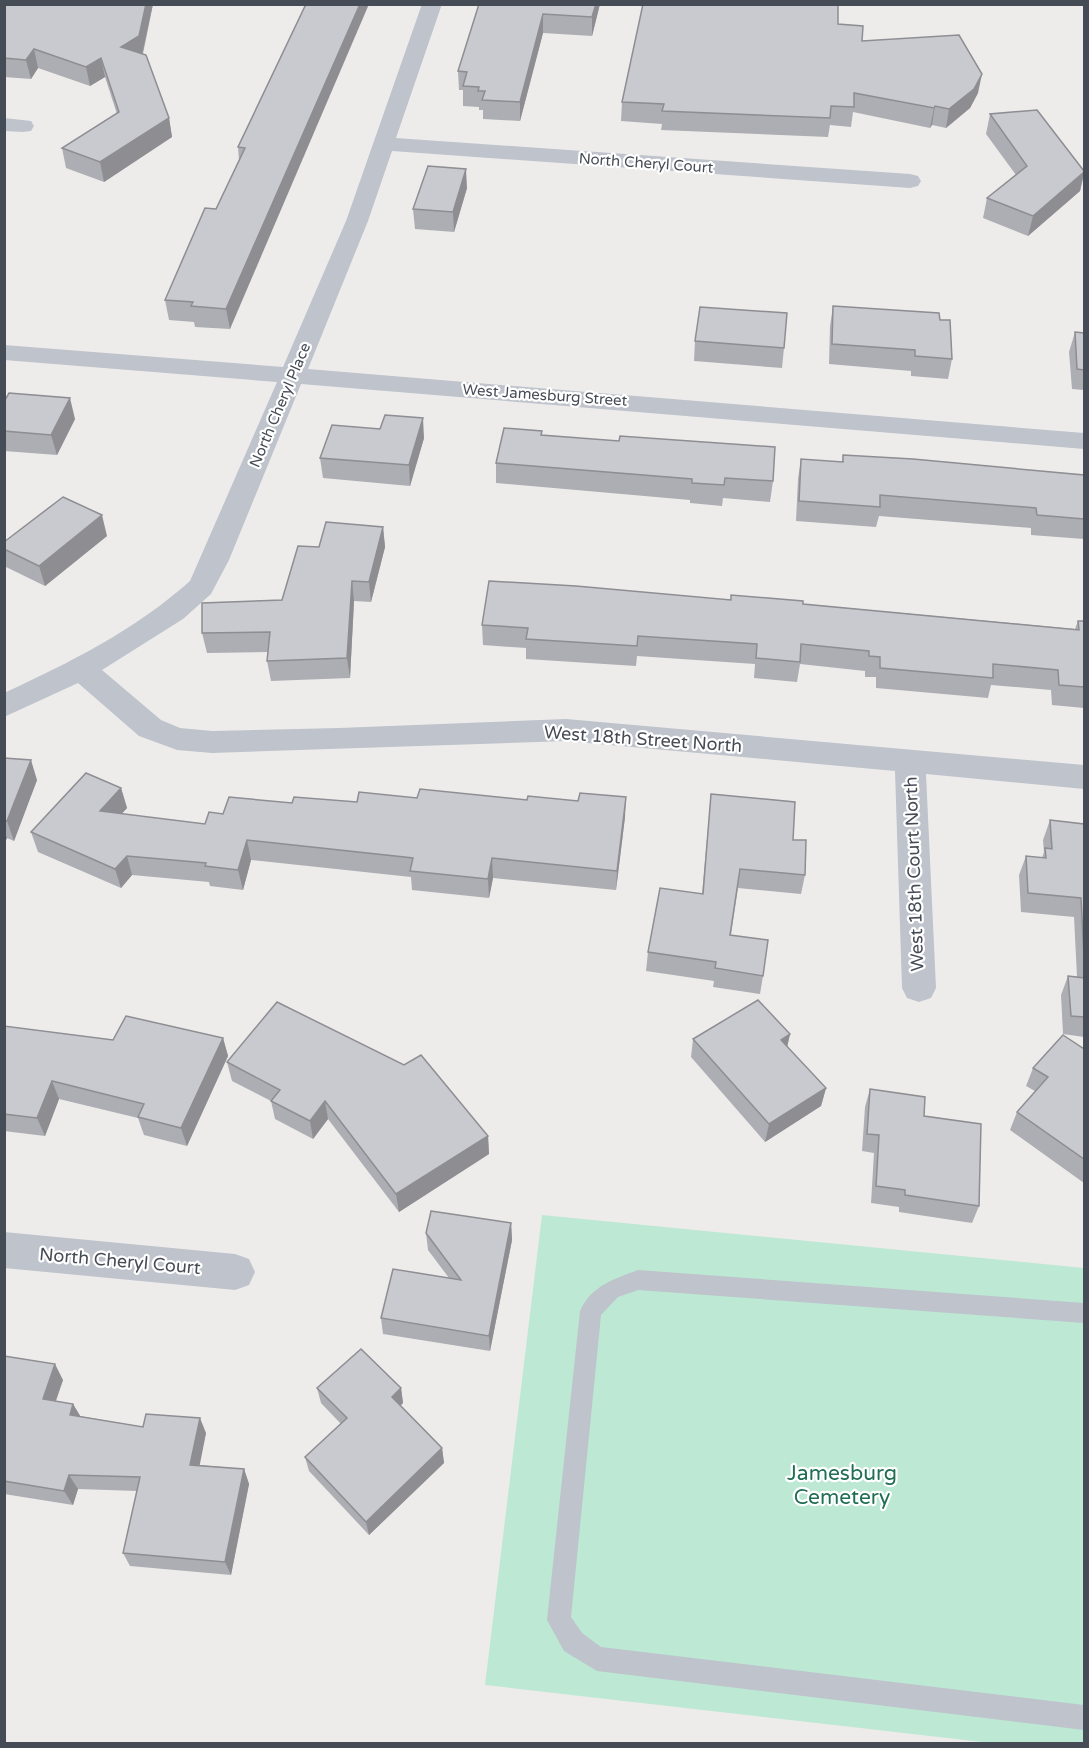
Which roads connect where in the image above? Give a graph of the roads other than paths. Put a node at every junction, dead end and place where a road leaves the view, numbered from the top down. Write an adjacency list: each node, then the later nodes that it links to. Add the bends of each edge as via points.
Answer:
1 (432, 4): 2 (street, North Cheryl Place)
2 (383, 144): 3 (street, North Cheryl Court); 5 (street, North Cheryl Place, via 357,221)
3 (910, 181)
4 (4, 352): 5 (street, West Jamesburg Street)
5 (292, 376): 6 (street, West Jamesburg Street); 7 (street, North Cheryl Place, via 201,586 173,612)
6 (1084, 441)
7 (81, 669): 8 (street, North Cheryl Place); 9 (street, West 18th Street North, via 150,728 177,739 212,742 566,730)
8 (4, 706)
9 (909, 760): 10 (street, West 18th Street North); 11 (street, West 18th Court North)
10 (1084, 777)
11 (919, 987)
12 (4, 1250): 13 (street, North Cheryl Court)
13 (235, 1272)
14 (1084, 1313): 15 (lane, via 638,1280 611,1290 591,1311 559,1620 573,1642 597,1659)
15 (1084, 1718)

